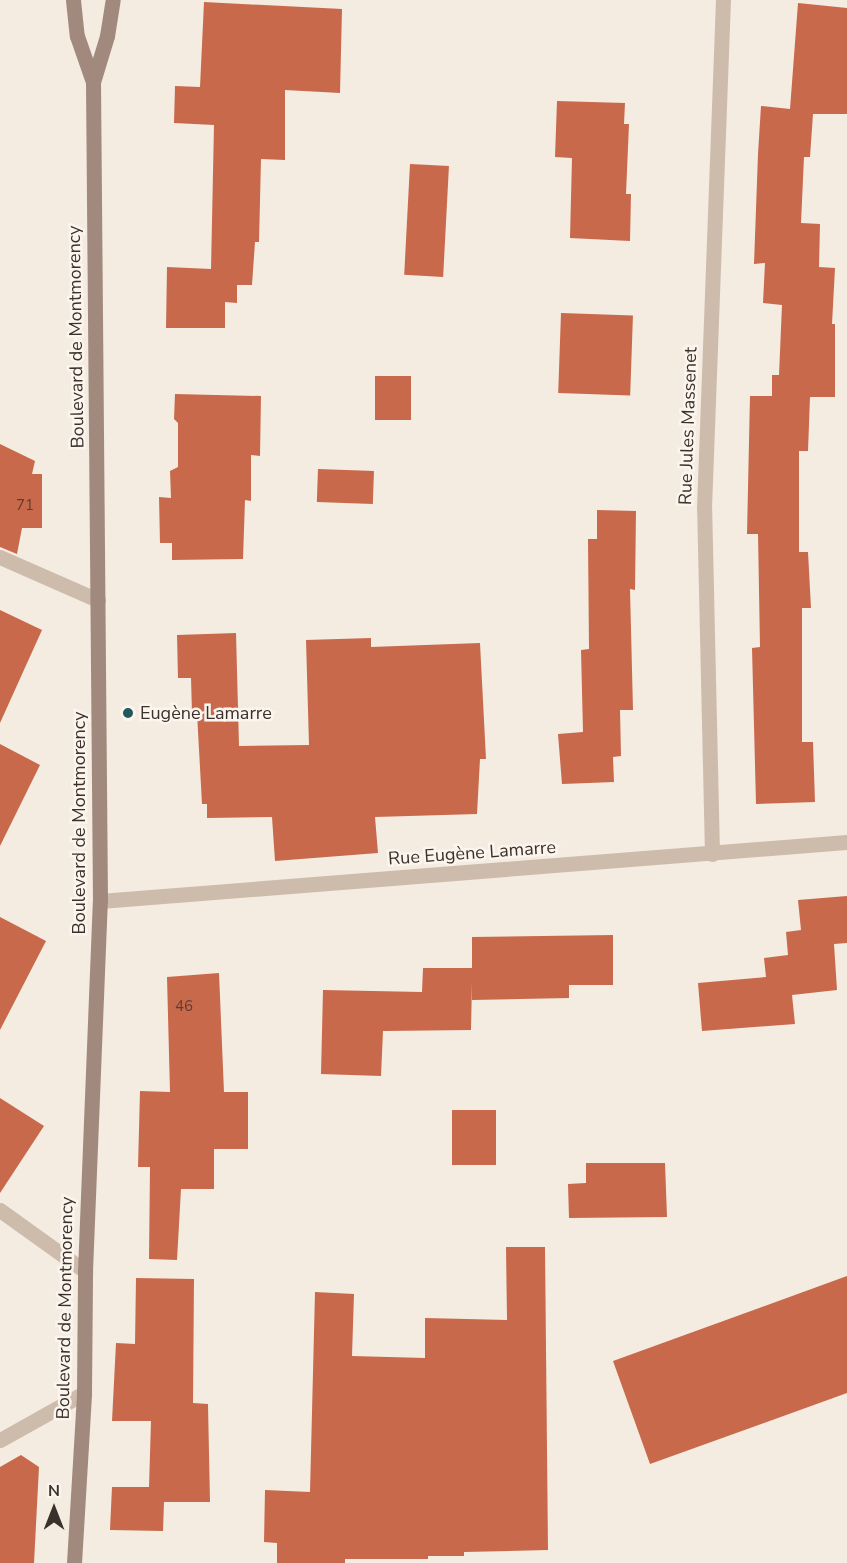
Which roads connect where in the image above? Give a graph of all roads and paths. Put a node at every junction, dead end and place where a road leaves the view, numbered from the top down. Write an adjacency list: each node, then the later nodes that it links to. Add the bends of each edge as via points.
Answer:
1 (73, 0): 4 (street, Boulevard de Montmorency, via 77,36)
2 (114, 0): 4 (street, Boulevard de Montmorency)
3 (723, 0): 8 (street, Rue Jules Massenet, via 704,508)
4 (93, 82): 6 (street, Boulevard de Montmorency)
5 (0, 557): 6 (street)
6 (98, 600): 9 (street, Boulevard de Montmorency)
7 (847, 842): 8 (street, Rue Eugène Lamarre)
8 (711, 854): 9 (street, Rue Eugène Lamarre)
9 (100, 901): 11 (street, Boulevard de Montmorency)
10 (0, 1210): 11 (street)
11 (85, 1271): 12 (street, Boulevard de Montmorency)
12 (84, 1394): 13 (street); 14 (street, Boulevard de Montmorency)
13 (0, 1440)
14 (74, 1563)

